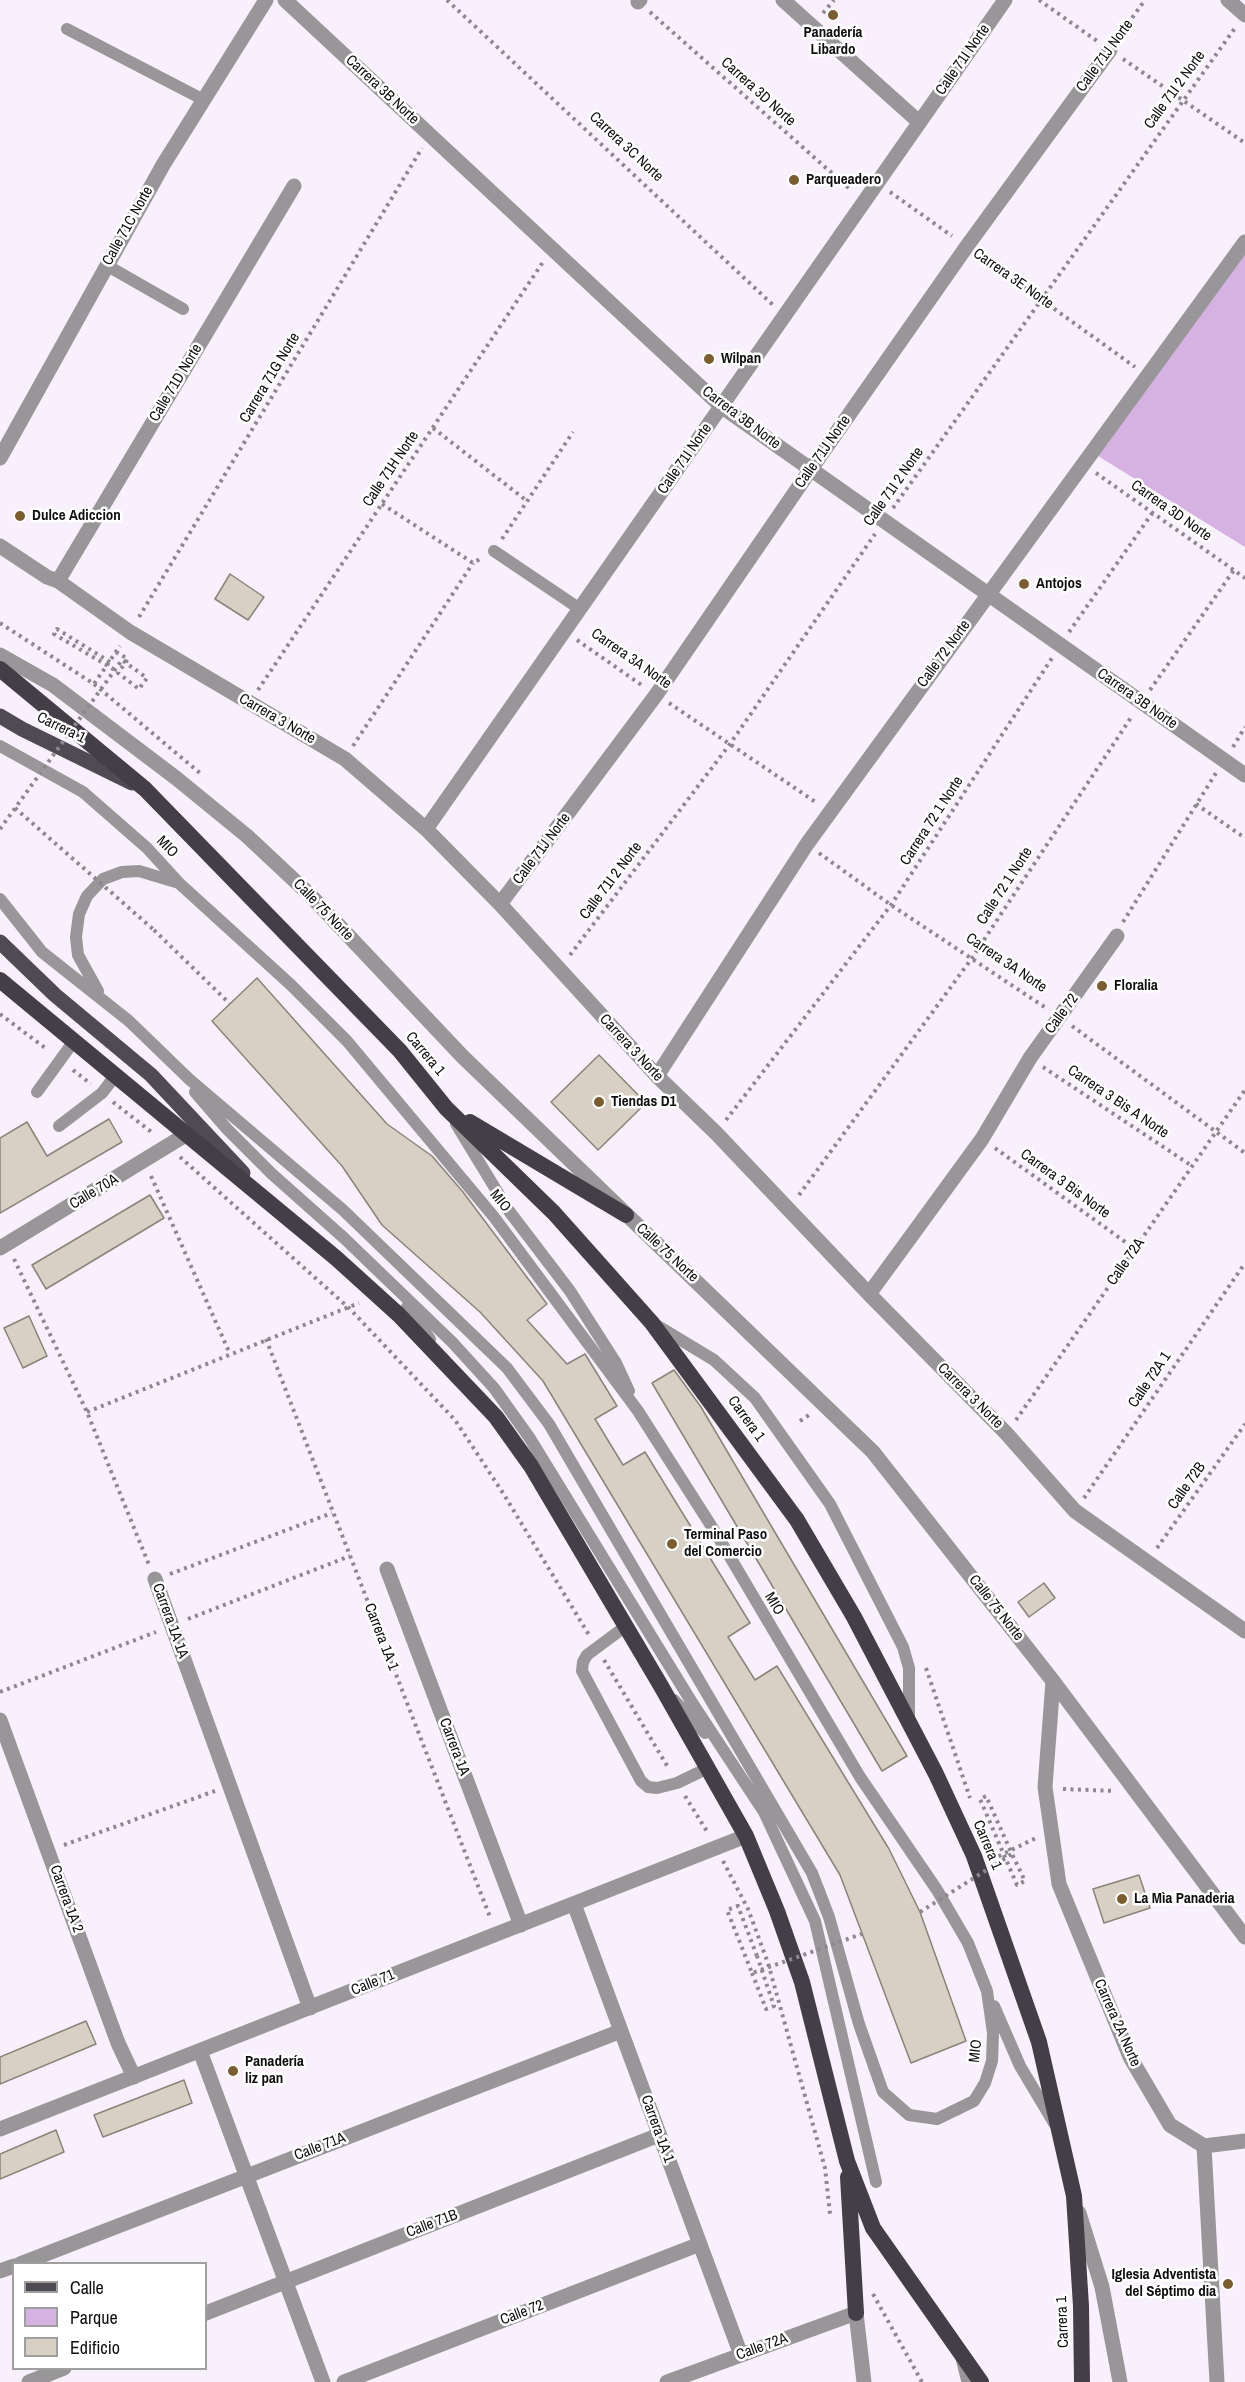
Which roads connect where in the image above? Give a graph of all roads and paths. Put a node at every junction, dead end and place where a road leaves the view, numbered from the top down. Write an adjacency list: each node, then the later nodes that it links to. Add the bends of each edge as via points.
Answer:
1 (266, 0): 13 (street, Calle 71C Norte)
2 (285, 0): 16 (street, Carrera 3B Norte)
3 (447, 0): 27 (path, Carrera 3C Norte)
4 (783, 0): 15 (street)
5 (1005, 0): 15 (street, Calle 71I Norte)
6 (1039, 0): 12 (path)
7 (1145, 0): 12 (path, Calle 71J Norte)
8 (1228, 0): 10 (street)
9 (639, 1): 20 (path, Carrera 3D Norte)
10 (1245, 15): 14 (path, Calle 71I 2 Norte)
11 (67, 29): 13 (lane)
12 (1110, 50): 14 (path); 22 (street, Calle 71J Norte)
13 (204, 100): 24 (street, Calle 71C Norte)
14 (1182, 100): 17 (path); 25 (path, Calle 71I 2 Norte)
15 (919, 122): 18 (street, Calle 71I Norte)
16 (430, 135): 23 (street, Carrera 3B Norte); 49 (path, Carrera 71G Norte)
17 (1245, 143)
18 (877, 183): 20 (street, Calle 71I Norte); 22 (path, Carrera 3E Norte)
19 (294, 186): 44 (street, Calle 71D Norte)
20 (864, 202): 27 (street, Calle 71I Norte)
21 (1245, 242): 28 (street, Calle 72 Norte)
22 (967, 246): 25 (path, Carrera 3E Norte); 34 (street, Calle 71J Norte)
23 (552, 249): 29 (street, Carrera 3B Norte); 30 (path, Calle 71H Norte)
24 (106, 265): 26 (lane); 32 (street, Calle 71C Norte)
25 (1042, 300): 28 (path, Carrera 3E Norte); 38 (path, Calle 71I 2 Norte)
26 (183, 309)
27 (784, 316): 29 (street, Calle 71I Norte)
28 (1148, 376): 33 (street, Calle 72 Norte)
29 (721, 406): 34 (street, Carrera 3B Norte); 46 (street, Calle 71I Norte)
30 (432, 428): 35 (path); 36 (path, Calle 71H Norte)
31 (573, 432): 35 (path)
32 (0, 458)
33 (1084, 464): 37 (path, Carrera 3D Norte); 45 (street, Calle 72 Norte)
34 (811, 469): 38 (street, Carrera 3B Norte); 56 (street, Calle 71J Norte)
35 (528, 501): 40 (path)
36 (382, 504): 41 (path); 58 (path, Calle 71H Norte)
37 (1153, 512): 42 (path, Carrera 3D Norte); 50 (path, Carrera 72 1 Norte)
38 (884, 521): 45 (street, Carrera 3B Norte); 61 (path, Calle 71I 2 Norte)
39 (0, 546): 44 (street, Carrera 3 Norte)
40 (494, 551): 41 (path); 46 (lane)
41 (473, 563): 63 (path)
42 (1234, 570): 43 (path, Carrera 3D Norte); 57 (path, Calle 72 1 Norte)
43 (1245, 578)
44 (58, 581): 49 (street, Carrera 3 Norte)
45 (987, 595): 50 (street, Carrera 3B Norte); 69 (street, Calle 72 Norte)
46 (580, 609): 48 (street, Calle 71I Norte)
47 (0, 623): 53 (path, Carrera 71G Norte, via 94,684)
48 (564, 631): 56 (path, Carrera 3A Norte); 71 (street, Calle 71I Norte)
49 (130, 632): 51 (path, Carrera 71G Norte); 58 (street, Carrera 3 Norte)
50 (1060, 645): 57 (street, Carrera 3B Norte); 77 (path, Carrera 72 1 Norte)
51 (116, 652): 53 (path, Carrera 71G Norte); 55 (path, bridge, via 128,660 118,673 139,689 147,678 122,660)
52 (0, 656): 108 (street, Calle 75 Norte, via 54,685 247,836 310,895 462,1056)
53 (110, 662): 55 (path, bridge, via 57,629 54,634)
54 (0, 669): 66 (highway)
55 (115, 670): 68 (path, bridge)
56 (656, 695): 61 (path, Carrera 3A Norte); 76 (street, Calle 71J Norte)
57 (1141, 702): 64 (street, Carrera 3B Norte); 80 (path, Calle 72 1 Norte)
58 (250, 703): 63 (street, Carrera 3 Norte)
59 (0, 716): 66 (main road, Carrera 1)
60 (1245, 727): 64 (path)
61 (730, 744): 69 (path, Carrera 3A Norte); 81 (path, Calle 71I 2 Norte)
62 (0, 746): 74 (lane, MIO, via 83,792 147,848)
63 (345, 759): 71 (street, Carrera 3 Norte)
64 (1225, 761): 65 (street, Carrera 3B Norte); 67 (path)
65 (1243, 771)
66 (145, 789): 96 (highway, Carrera 1, via 400,1051)
67 (1196, 804): 72 (path); 78 (path)
68 (15, 808): 70 (path, bridge); 84 (path, bridge, via 154,930)
69 (830, 812): 73 (street, Calle 72 Norte)
70 (0, 829)
71 (426, 829): 76 (street, Carrera 3 Norte)
72 (1245, 838)
73 (807, 843): 77 (path, Carrera 3A Norte); 92 (street, Calle 72 Norte)
74 (180, 884): 83 (lane, via 139,871 122,872 103,879 87,896 79,914 78,956); 120 (lane, MIO, via 347,1041 494,1217)
75 (0, 899): 83 (lane, MIO, via 42,952)
76 (500, 904): 81 (street, Carrera 3 Norte)
77 (891, 905): 80 (path, Carrera 3A Norte); 99 (path, Carrera 72 1 Norte)
78 (1117, 936): 86 (street, Calle 72)
79 (0, 942): 106 (main road, via 151,1075)
80 (972, 958): 86 (path, Carrera 3A Norte); 107 (path, Calle 72 1 Norte)
81 (559, 970): 92 (street, Carrera 3 Norte)
82 (3, 986): 87 (highway)
83 (106, 1002): 88 (lane, MIO)
84 (230, 1004)
85 (0, 1014): 90 (path)
86 (1059, 1017): 89 (street, Calle 72); 98 (path, Carrera 3A Norte)
87 (74, 1041): 90 (lane); 91 (highway)
88 (154, 1047): 112 (lane, via 242,1144); 163 (lane, MIO, via 343,1210 507,1368 549,1424 812,1873 883,2092 909,2115 937,2119 957,2111 974,2100 985,2083 992,2061 993,2033)
89 (1030, 1058): 101 (street, Calle 72); 105 (path, Carrera 3 Bis A Norte)
90 (60, 1059): 94 (lane); 95 (path)
91 (115, 1076): 95 (lane); 100 (highway)
92 (657, 1076): 99 (street, Carrera 3 Norte)
93 (1245, 1090): 98 (path, Calle 72A)
94 (37, 1092)
95 (102, 1093): 97 (lane); 102 (path)
96 (446, 1108): 108 (highway); 116 (highway, Carrera 1, via 554,1213); 120 (lane, via 509,1211 570,1291 616,1363)
97 (59, 1126)
98 (1216, 1132): 103 (path, Carrera 3A Norte); 105 (path, Calle 72A)
99 (716, 1133): 107 (street, Carrera 3 Norte)
100 (187, 1134): 102 (street, Calle 70A); 106 (highway)
101 (982, 1139): 110 (path, Carrera 3 Bis Norte); 113 (street, Calle 72)
102 (168, 1146): 104 (street, Calle 70A); 115 (path)
103 (1245, 1153)
104 (144, 1161): 109 (street, Calle 70A); 118 (path)
105 (1192, 1166): 110 (path, Calle 72A)
106 (268, 1200): 114 (highway)
107 (788, 1210): 113 (street, Carrera 3 Norte)
108 (626, 1215): 135 (street, Calle 75 Norte, via 873,1452)
109 (4, 1246): 121 (path, Carrera 1A 1A)
110 (1135, 1249): 123 (path, Calle 72A)
111 (1245, 1263): 124 (path, Calle 72A 1)
112 (389, 1282): 119 (lane); 140 (lane, via 452,1342 529,1437)
113 (869, 1294): 123 (street, Carrera 3 Norte)
114 (377, 1295): 115 (path); 119 (highway)
115 (349, 1308): 117 (path); 133 (path, via 455,1420)
116 (652, 1323): 139 (highway, Carrera 1, via 797,1520 854,1617); 139 (lane, via 714,1360 755,1398 830,1504 903,1647 909,1668)
117 (266, 1339): 118 (path); 125 (path, Carrera 1A 1)
118 (230, 1354): 121 (path)
119 (451, 1368): 132 (highway, via 496,1417 531,1466)
120 (638, 1411): 163 (lane, MIO, via 717,1535 860,1777 937,1890 968,1943)
121 (87, 1412): 129 (path, Carrera 1A 1A)
122 (1245, 1424): 127 (path, Calle 72B)
123 (1006, 1433): 124 (street, Carrera 3 Norte)
124 (1075, 1511): 127 (street, Carrera 3 Norte)
125 (332, 1513): 126 (path, Carrera 1A 1); 129 (path)
126 (350, 1557): 131 (path); 157 (path, Carrera 1A 1)
127 (1148, 1562): 130 (street, Carrera 3 Norte)
128 (387, 1569): 156 (street, Carrera 1A)
129 (155, 1579): 131 (street, Carrera 1A 1A)
130 (1242, 1623)
131 (172, 1625): 137 (path); 144 (street, Carrera 1A 1A)
132 (626, 1626): 133 (lane); 136 (highway)
133 (596, 1646): 142 (path); 142 (lane, via 583,1662 582,1671 641,1781 657,1788)
134 (925, 1664): 146 (path)
135 (1053, 1681): 143 (street, Calle 75 Norte); 147 (street, Carrera 2A Norte, via 1045,1787)
136 (661, 1686): 140 (lane); 141 (highway)
137 (0, 1692)
138 (0, 1720): 151 (street, Carrera 1A 2)
139 (909, 1723): 170 (highway, Carrera 1, via 987,1890 1040,2042)
140 (728, 1758): 176 (lane, via 764,1812 815,1921)
141 (708, 1767): 142 (lane); 148 (highway)
142 (677, 1782): 150 (path)
143 (1132, 1785): 145 (path, via 1124,1791); 159 (street, Calle 75 Norte)
144 (230, 1786): 151 (path); 164 (street, Carrera 1A 1A)
145 (1055, 1789)
146 (973, 1806)
147 (1050, 1831): 152 (path); 172 (street, Carrera 2A Norte, via 1059,1884 1130,2057 1170,2125)
148 (746, 1836): 150 (street, Calle 71); 173 (highway, via 801,1982)
149 (990, 1847): 152 (path, via 995,1858)
150 (716, 1848): 154 (street, Calle 71); 160 (path, via 748,1909)
151 (48, 1851): 167 (street, Carrera 1A 2)
152 (1003, 1853): 153 (path, via 1017,1885 1025,1881); 153 (path, bridge, via 980,1799 986,1796)
153 (1012, 1854): 155 (path, bridge)
154 (574, 1904): 156 (street, Calle 71); 165 (street, Carrera 1A 1)
155 (920, 1912)
156 (521, 1925): 157 (street, Calle 71)
157 (497, 1934): 164 (street, Calle 71)
158 (862, 1934): 162 (path, bridge)
159 (1245, 1937)
160 (768, 1963): 161 (path); 174 (path)
161 (760, 1966): 162 (path, via 774,2006 766,2009); 162 (path, bridge, via 738,1906 727,1910)
162 (752, 1973)
163 (987, 1991): 170 (lane, via 1020,2066)
164 (310, 2008): 166 (street, Calle 71)
165 (621, 2031): 169 (street, Carrera 1A 1); 175 (street, Calle 71A)
166 (200, 2051): 167 (street, Calle 71); 175 (street)
167 (134, 2077): 168 (street, Calle 71)
168 (0, 2129)
169 (659, 2135): 178 (street, Carrera 1A 1); 180 (street, Calle 71B)
170 (1062, 2136): 177 (highway, Carrera 1)
171 (1245, 2141): 172 (street)
172 (1204, 2146): 195 (street)
173 (848, 2161): 182 (highway); 183 (highway, via 873,2228)
174 (825, 2168)
175 (246, 2176): 179 (street, Calle 71A); 180 (street)
176 (876, 2182)
177 (1074, 2196): 193 (highway, Carrera 1); 194 (street, via 1102,2287)
178 (700, 2244): 184 (street, Carrera 1A 1); 188 (street, Calle 72)
179 (25, 2262)
180 (286, 2282): 181 (street, Calle 71B); 187 (street)
181 (207, 2313)
182 (856, 2313): 184 (street, Calle 72A); 190 (street)
183 (962, 2352): 191 (street); 192 (highway)
184 (741, 2355): 189 (street, Calle 72A)
185 (59, 2370): 186 (street)
186 (29, 2382)
187 (323, 2382)
188 (344, 2382)
189 (667, 2382)
190 (864, 2382)
191 (969, 2382)
192 (981, 2382)
193 (1082, 2382)
194 (1120, 2382)
195 (1216, 2382)

